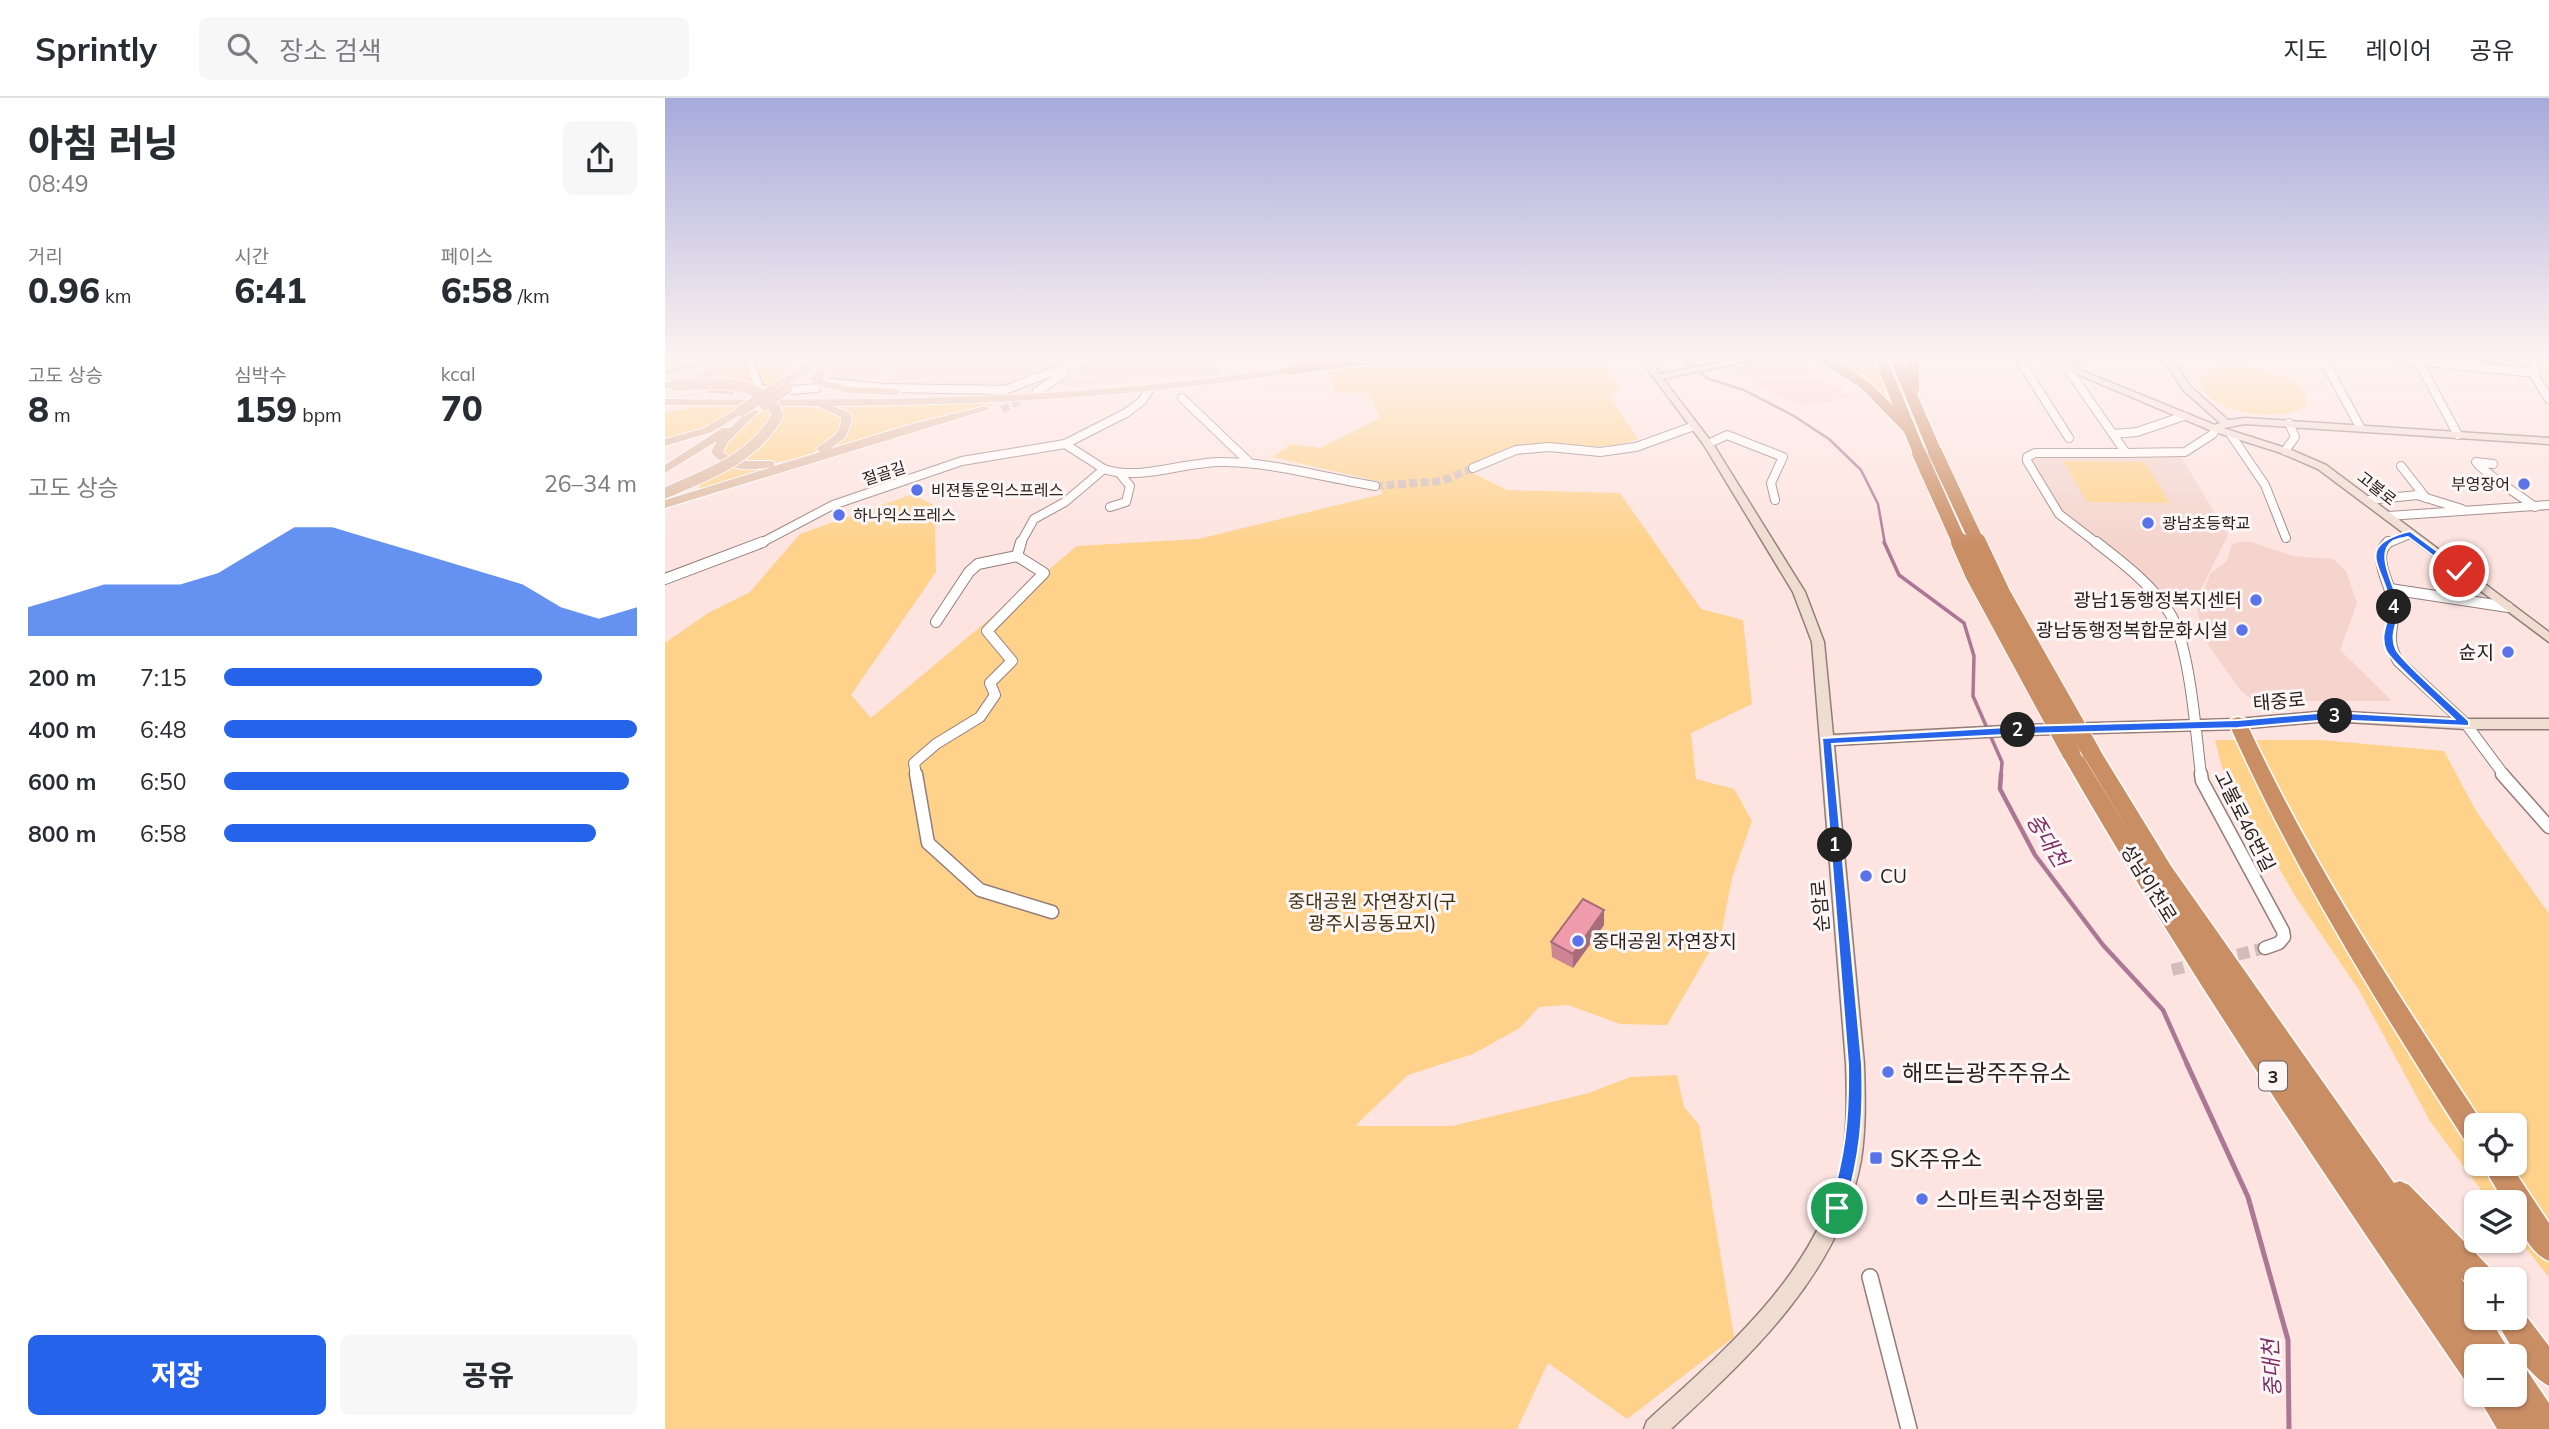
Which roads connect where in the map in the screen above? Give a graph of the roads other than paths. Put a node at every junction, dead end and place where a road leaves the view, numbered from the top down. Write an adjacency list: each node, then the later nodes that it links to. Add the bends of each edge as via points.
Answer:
1 (723, 421): 31 (main road)
2 (726, 421): 37 (main road)
3 (739, 421): 43 (main road)
4 (744, 421): 6 (main road, via 719,446 720,457 750,466 788,461 821,449 836,441)
5 (774, 421): 46 (main road, bridge, via 740,458)
6 (848, 421)
7 (934, 421): 50 (main road)
8 (1110, 421): 32 (street, 절골길)
9 (1206, 421): 38 (street)
10 (1690, 421): 22 (street, 순암로)
11 (1901, 421): 25 (highway)
12 (1907, 421): 25 (highway, 성남이천로 / 3)
13 (1919, 421): 35 (highway, 성남이천로 / 3)
14 (2058, 421): 29 (street)
15 (2105, 421): 26 (street)
16 (2170, 421): 26 (street)
17 (2197, 421): 24 (street, 고불로)
18 (2357, 421): 23 (street)
19 (2451, 421): 28 (street)
20 (2226, 423): 21 (street); 24 (street)
21 (2289, 423): 23 (street); 34 (street, via 2295,437)
22 (1694, 426): 33 (street, 순암로); 41 (street, via 1636,447 1600,452 1531,448 1501,454)
23 (2360, 426): 28 (street)
24 (2215, 429): 27 (street, 고불로); 36 (street, via 2185,452)
25 (1912, 433): 35 (highway, 성남이천로 / 3)
26 (2114, 434): 36 (street)
27 (2231, 435): 34 (street, 고불로); 57 (street, via 2265,485)
28 (2458, 435): 30 (street)
29 (2069, 438)
30 (2549, 441)
31 (665, 443)
32 (1065, 444): 42 (street); 59 (street, 절골길, via 962,461 833,505 764,542)
33 (1708, 444): 48 (street, via 1727,435 1783,457 1771,483); 68 (street, 순암로, via 1799,592 1813,623)
34 (2285, 451): 49 (street, 고불로, via 2322,467)
35 (1927, 453): 69 (highway, 성남이천로 / 3, bridge, via 1985,597)
36 (2126, 453): 64 (street, 고불로46번길, via 2035,453 2027,460 2059,514 2143,579 2171,614 2185,658)
37 (665, 463)
38 (1250, 463): 44 (street, via 1190,464); 45 (street)
39 (2493, 464): 53 (street, via 2476,462)
40 (2401, 466): 47 (street)
41 (1473, 468)
42 (1104, 469): 44 (street); 58 (street, via 1061,505 1031,522)
43 (665, 470)
44 (1121, 475): 52 (street, via 1130,486 1126,502)
45 (1375, 486)
46 (665, 493)
47 (2426, 498): 49 (street, via 2410,495); 54 (street)
48 (1775, 500)
49 (2369, 500): 55 (street, 고불로)
50 (665, 504)
51 (2549, 505): 53 (street)
52 (1110, 507)
53 (2535, 507): 54 (street)
54 (2468, 511): 55 (street)
55 (2388, 516): 56 (street, 고불로)
56 (2410, 534): 60 (street, via 2389,539 2383,547 2380,561); 61 (street, 고불로)
57 (2286, 538)
58 (1017, 556): 62 (street, via 978,564); 71 (street, via 1044,573 987,631 1012,661 990,683 995,695 980,717 936,744 914,764 928,843 980,890)
59 (665, 579)
60 (2390, 589): 61 (street); 66 (street, via 2394,611 2388,633 2391,652)
61 (2508, 607): 63 (street, 고불로)
62 (936, 622)
63 (2549, 638)
64 (2192, 724): 65 (street, 태중로); 68 (street, 태중로); 72 (street, 고불로46번길, via 2201,781 2283,931 2279,943)
65 (2238, 724): 66 (street, 태중로, via 2329,716); 74 (highway, via 2304,860)
66 (2466, 724): 67 (street, 태중로); 70 (street, via 2488,757)
67 (2549, 724)
68 (1826, 740): 85 (street, 순암로, via 1855,1064 1856,1116 1850,1163 1818,1250 1790,1290 1747,1343)
69 (2081, 753): 73 (highway, 성남이천로 / 3); 81 (highway, 성남이천로 / 3, via 2141,873 2261,1059)
70 (2549, 827)
71 (1052, 912)
72 (2265, 948)
73 (2296, 1064): 77 (highway, via 2412,1210); 80 (highway, 성남이천로 / 3)
74 (2464, 1116)
75 (2503, 1176): 76 (highway)
76 (2549, 1247)
77 (2469, 1267)
78 (1870, 1278): 86 (street)
79 (2519, 1330): 82 (highway)
80 (2490, 1344)
81 (2464, 1355)
82 (2549, 1371)
83 (2527, 1397): 88 (highway)
84 (2500, 1407): 87 (highway)
85 (1655, 1429)
86 (1909, 1429)
87 (2515, 1429)
88 (2549, 1429)

